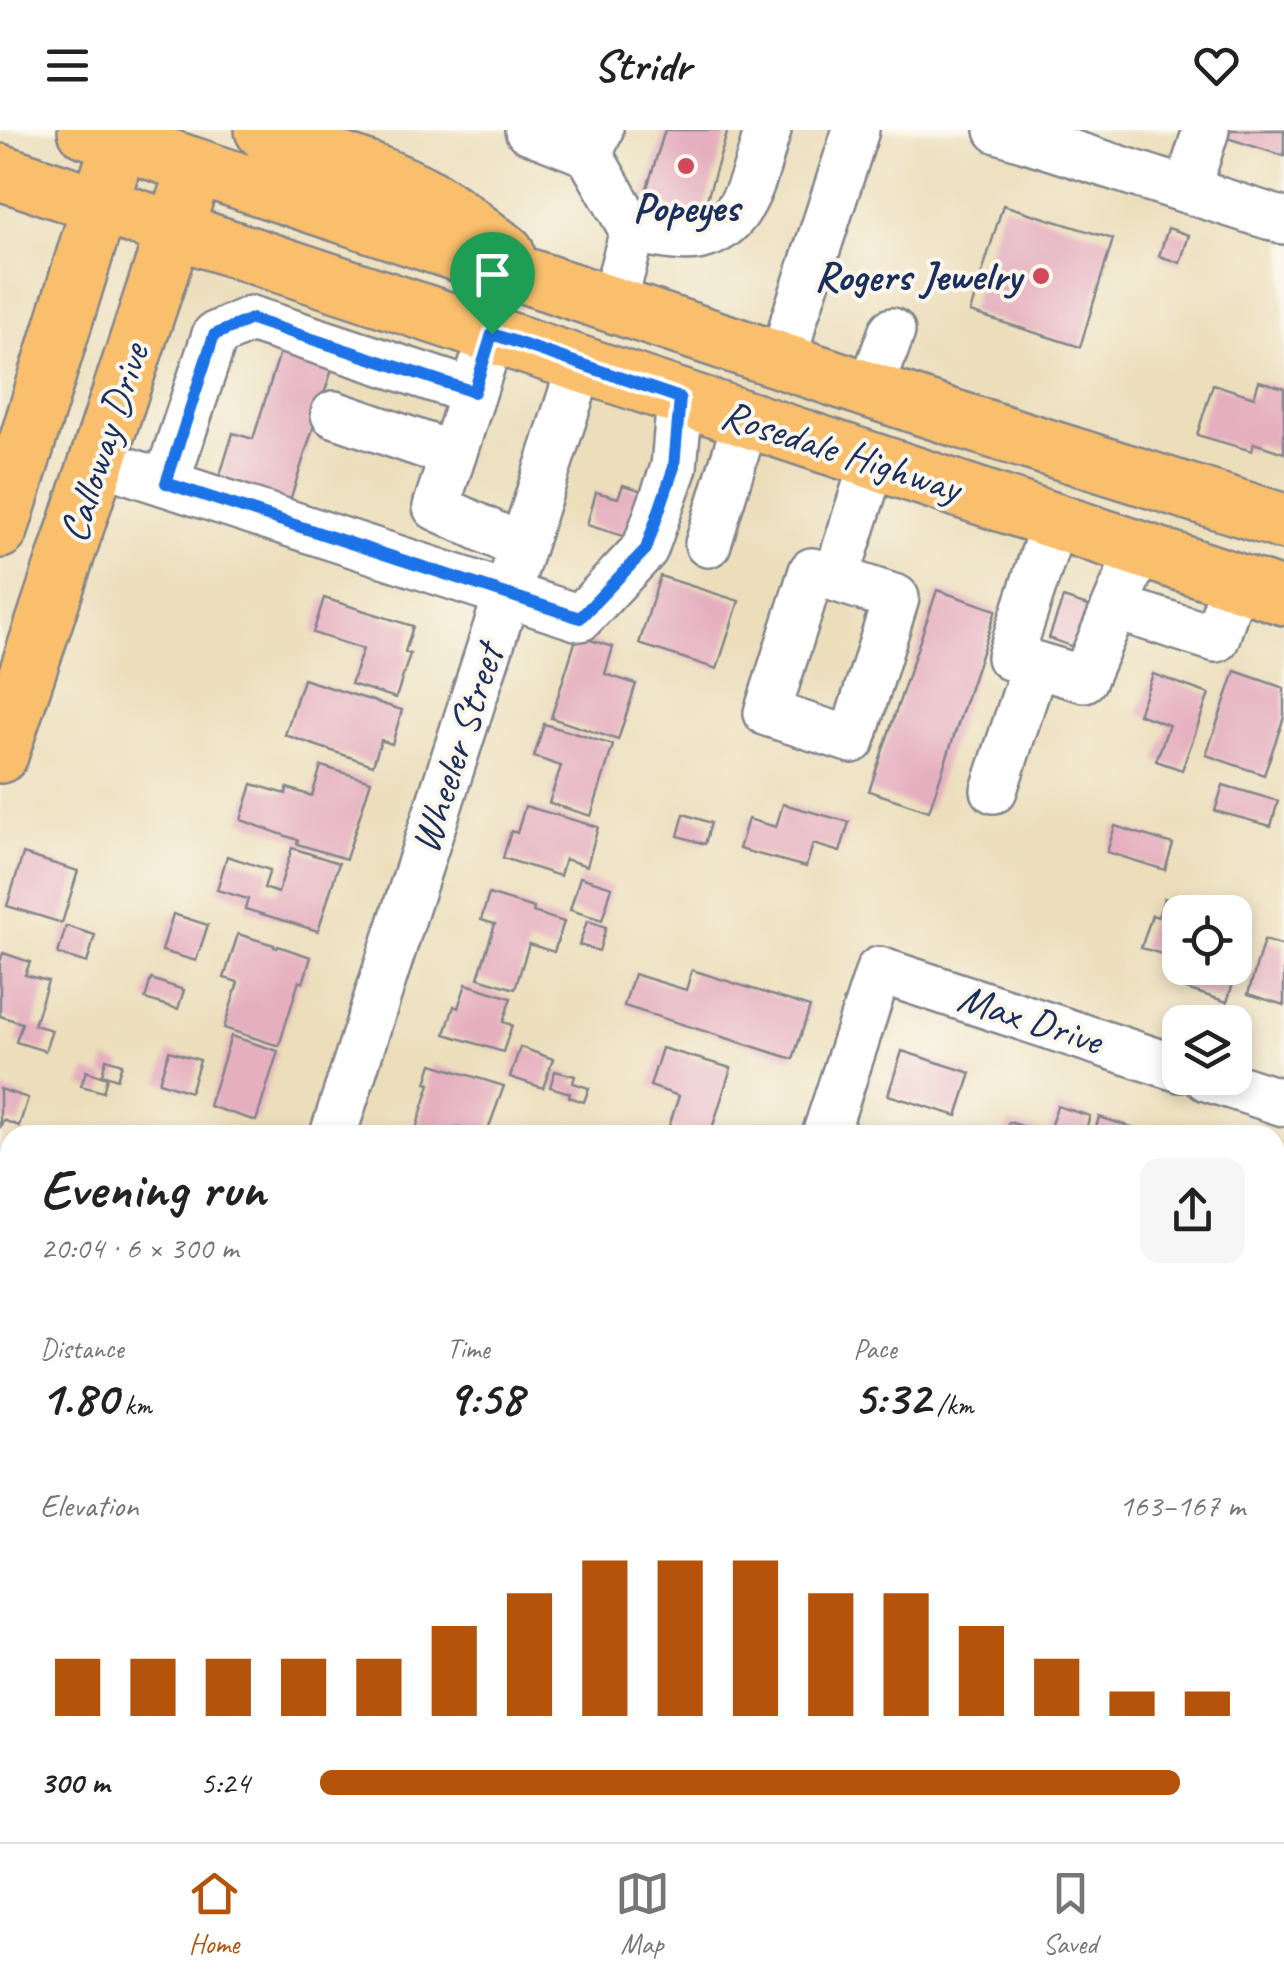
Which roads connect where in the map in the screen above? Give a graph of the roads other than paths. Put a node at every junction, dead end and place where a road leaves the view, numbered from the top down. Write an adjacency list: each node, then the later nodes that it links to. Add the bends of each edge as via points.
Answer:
1 (263, 130): 16 (main road, via 428,196 508,254)
2 (528, 130): 8 (street)
3 (768, 130): 15 (street, via 748,193 718,231 695,237)
4 (856, 130): 19 (street)
5 (998, 130): 11 (street)
6 (1206, 130): 11 (street)
7 (110, 134): 9 (main road, Rosedale Highway); 12 (main road, Calloway Drive)
8 (594, 142): 15 (street)
9 (202, 148): 14 (main road, Calloway Drive); 16 (main road, Rosedale Highway)
10 (0, 172): 12 (main road, Rosedale Highway)
11 (1186, 190): 13 (street)
12 (100, 204): 14 (main road, Rosedale Highway); 32 (main road, Calloway Drive)
13 (1284, 222)
14 (175, 230): 18 (main road, Rosedale Highway); 27 (main road, Calloway Drive)
15 (634, 231): 16 (street)
16 (606, 302): 19 (main road, Rosedale Highway)
17 (892, 330): 21 (street)
18 (492, 334): 20 (main road, Rosedale Highway); 22 (street)
19 (784, 361): 21 (main road, Rosedale Highway)
20 (581, 364): 23 (main road, Rosedale Highway); 34 (street, Wheeler Street)
21 (870, 390): 31 (main road, Rosedale Highway)
22 (474, 392): 26 (street); 29 (street, via 251,319 214,335)
23 (680, 398): 25 (main road, Rosedale Highway); 38 (street, via 674,467 646,549 580,618)
24 (334, 414): 26 (street)
25 (746, 420): 28 (main road, Rosedale Highway); 33 (street)
26 (453, 455): 34 (street, via 436,506)
27 (98, 461): 29 (street); 41 (main road, Calloway Drive)
28 (873, 462): 30 (main road, Rosedale Highway); 36 (street)
29 (166, 483): 38 (street)
30 (1054, 522): 35 (main road, Rosedale Highway); 40 (street, via 1010,657)
31 (1284, 522)
32 (1, 524)
33 (708, 544)
34 (522, 547): 38 (street, Wheeler Street)
35 (1139, 550): 37 (main road, Rosedale Highway); 39 (street)
36 (836, 578)
37 (1260, 589): 39 (street, via 1216,639)
38 (507, 595): 46 (street, Wheeler Street)
39 (1114, 607): 40 (street, via 1084,679)
40 (1035, 665): 42 (street)
41 (0, 755)
42 (994, 790)
43 (1162, 1063): 47 (street, Max Drive, via 879,970)
44 (1252, 1093): 45 (street)
45 (1284, 1103)
46 (336, 1125)
47 (828, 1125)

